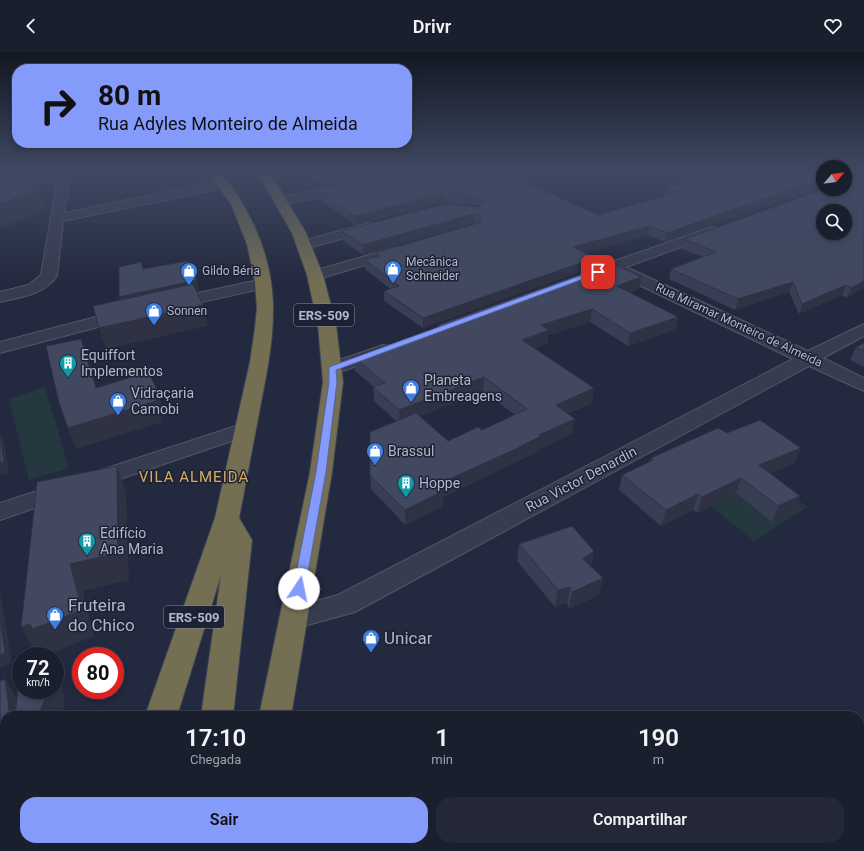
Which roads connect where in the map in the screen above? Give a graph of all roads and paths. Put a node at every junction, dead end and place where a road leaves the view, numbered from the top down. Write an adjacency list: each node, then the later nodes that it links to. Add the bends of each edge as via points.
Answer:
1 (59, 208): 5 (street)
2 (105, 208): 5 (street)
3 (240, 208): 13 (highway, ERS-509)
4 (286, 208): 8 (highway, ERS-509)
5 (58, 218): 14 (street, via 49,276 45,282 37,287)
6 (378, 225): 8 (street)
7 (725, 226): 10 (street)
8 (304, 245): 11 (highway, ERS-509)
9 (407, 248): 11 (street)
10 (613, 266): 12 (street); 18 (street, Rua Miramar Monteiro de Almeida)
11 (315, 275): 19 (highway, ERS-509, via 327,325)
12 (576, 280)
13 (263, 284): 17 (street, via 110,317); 21 (highway, ERS-509, via 263,336)
14 (0, 297)
15 (864, 329): 18 (street, Rua Victor Denardin)
16 (398, 344): 19 (street)
17 (0, 348)
18 (809, 358): 20 (street, Rua Miramar Monteiro de Almeida); 24 (street, Rua Victor Denardin, via 345,604)
19 (332, 369): 24 (highway, ERS-509, via 333,382 321,472)
20 (864, 385)
21 (245, 429): 22 (street); 23 (highway, ERS-509)
22 (0, 512)
23 (227, 518): 25 (highway, ERS-509); 26 (highway, ERS-509, via 239,540)
24 (293, 618): 27 (highway, ERS-509)
25 (163, 711)
26 (218, 711)
27 (276, 711)

